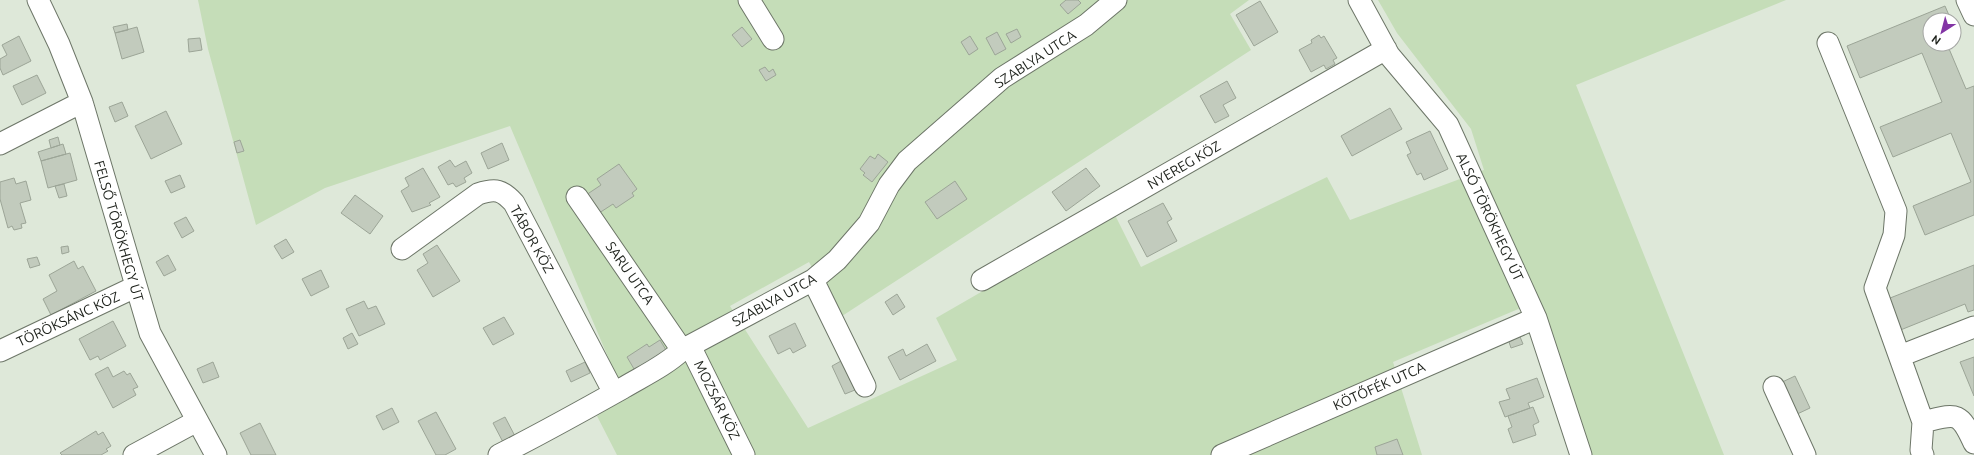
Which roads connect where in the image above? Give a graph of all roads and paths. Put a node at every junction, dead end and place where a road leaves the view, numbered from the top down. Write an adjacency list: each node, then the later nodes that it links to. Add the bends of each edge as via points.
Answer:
1 (38, 0): 10 (street, FELSŐ TÖRÖKHEGY ÚT)
2 (749, 0): 7 (street)
3 (1116, 0): 14 (street, SZABLYA UTCA, via 1086,25 1002,78 907,161 889,185 869,223 837,260)
4 (1359, 0): 9 (street, ALSÓ TÖRÖKHEGY ÚT)
5 (1967, 0): 6 (street)
6 (1974, 15)
7 (773, 39)
8 (1828, 43): 21 (street, via 1896,211 1894,235 1875,288)
9 (1386, 49): 15 (street, NYEREG KÖZ); 17 (street, ALSÓ TÖRÖKHEGY ÚT, via 1448,125)
10 (82, 102): 11 (street); 16 (street, FELSŐ TÖRÖKHEGY ÚT)
11 (0, 144)
12 (577, 197): 19 (street, SARU UTCA)
13 (402, 249): 24 (street, TÁBOR KÖZ, via 478,194 491,190 505,194 514,203)
14 (813, 280): 19 (street, SZABLYA UTCA); 22 (street)
15 (982, 280)
16 (135, 287): 20 (street, TÖRÖKSÁNC KÖZ); 25 (street, FELSŐ TÖRÖKHEGY ÚT, via 150,333)
17 (1536, 318): 32 (street, KÖTŐFÉK UTCA); 33 (street, ALSÓ TÖRÖKHEGY ÚT)
18 (1974, 327): 21 (street)
19 (686, 348): 24 (street, SZABLYA UTCA); 28 (street, MOZSÁR KÖZ)
20 (0, 351)
21 (1900, 356): 26 (street)
22 (865, 386)
23 (1774, 387): 34 (street)
24 (614, 393): 31 (street, SZABLYA UTCA, via 546,432)
25 (197, 421): 29 (street); 30 (street, FELSŐ TÖRÖKHEGY ÚT)
26 (1923, 422): 27 (street, via 1949,416 1959,418 1966,425); 35 (street, via 1921,450)
27 (1974, 443)
28 (744, 454)
29 (134, 455)
30 (216, 455)
31 (499, 455)
32 (1222, 455)
33 (1580, 455)
34 (1804, 455)
35 (1924, 455)

